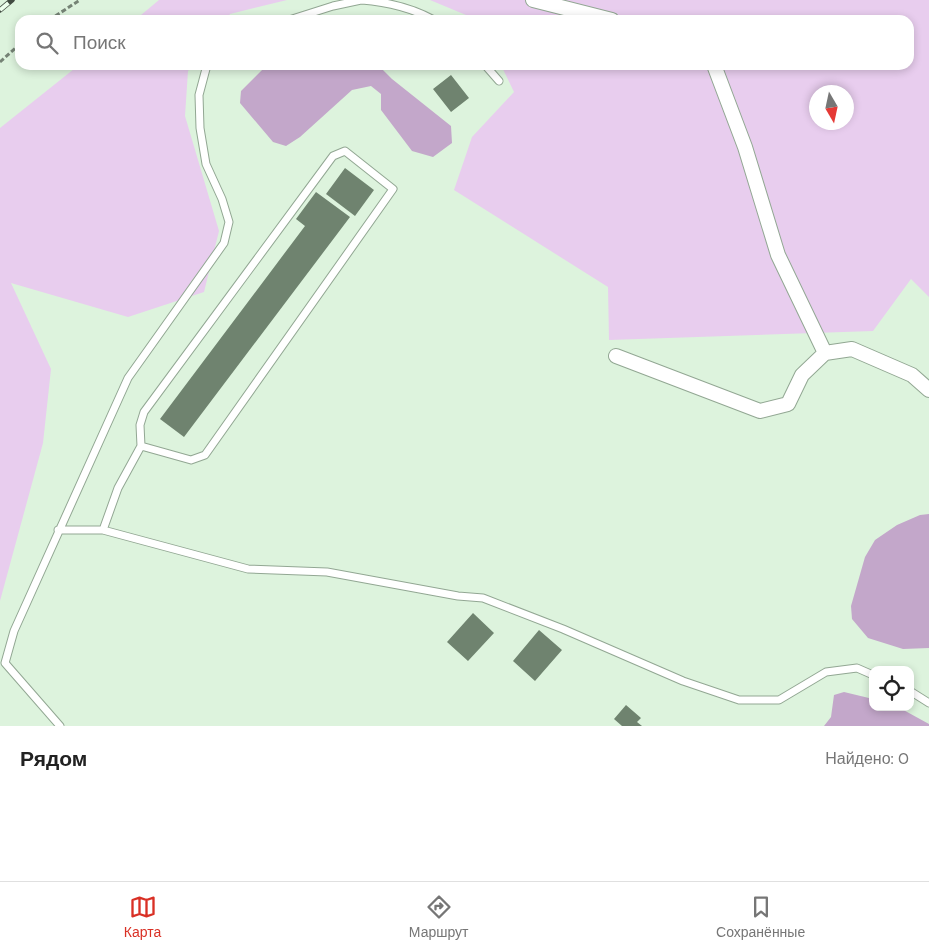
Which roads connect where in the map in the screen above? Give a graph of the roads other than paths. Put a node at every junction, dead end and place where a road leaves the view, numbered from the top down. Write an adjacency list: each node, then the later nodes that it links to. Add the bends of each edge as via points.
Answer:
1 (362, 0): 3 (lane); 4 (lane, via 384,2)
2 (533, 0): 5 (street)
3 (305, 15)
4 (425, 15)
5 (592, 15)
6 (206, 70): 14 (lane, via 199,95 200,128 206,164 229,222 224,243 128,378)
7 (489, 70): 9 (lane)
8 (716, 70): 10 (street, via 745,147 778,255)
9 (499, 81)
10 (825, 353): 11 (street, via 802,375 788,404 760,411); 12 (street, via 852,349 912,375)
11 (616, 356)
12 (929, 390)
13 (141, 446): 13 (lane, via 140,425 144,412 333,156 345,151 393,189 204,454 190,460); 15 (lane, via 118,488)
14 (58, 530): 15 (lane); 19 (lane, via 14,631 5,663)
15 (103, 530): 16 (lane, via 248,569 327,572 483,598 683,681 739,700 779,700 826,672 857,668)
16 (869, 673)
17 (914, 694): 18 (lane)
18 (929, 703)
19 (60, 726)

